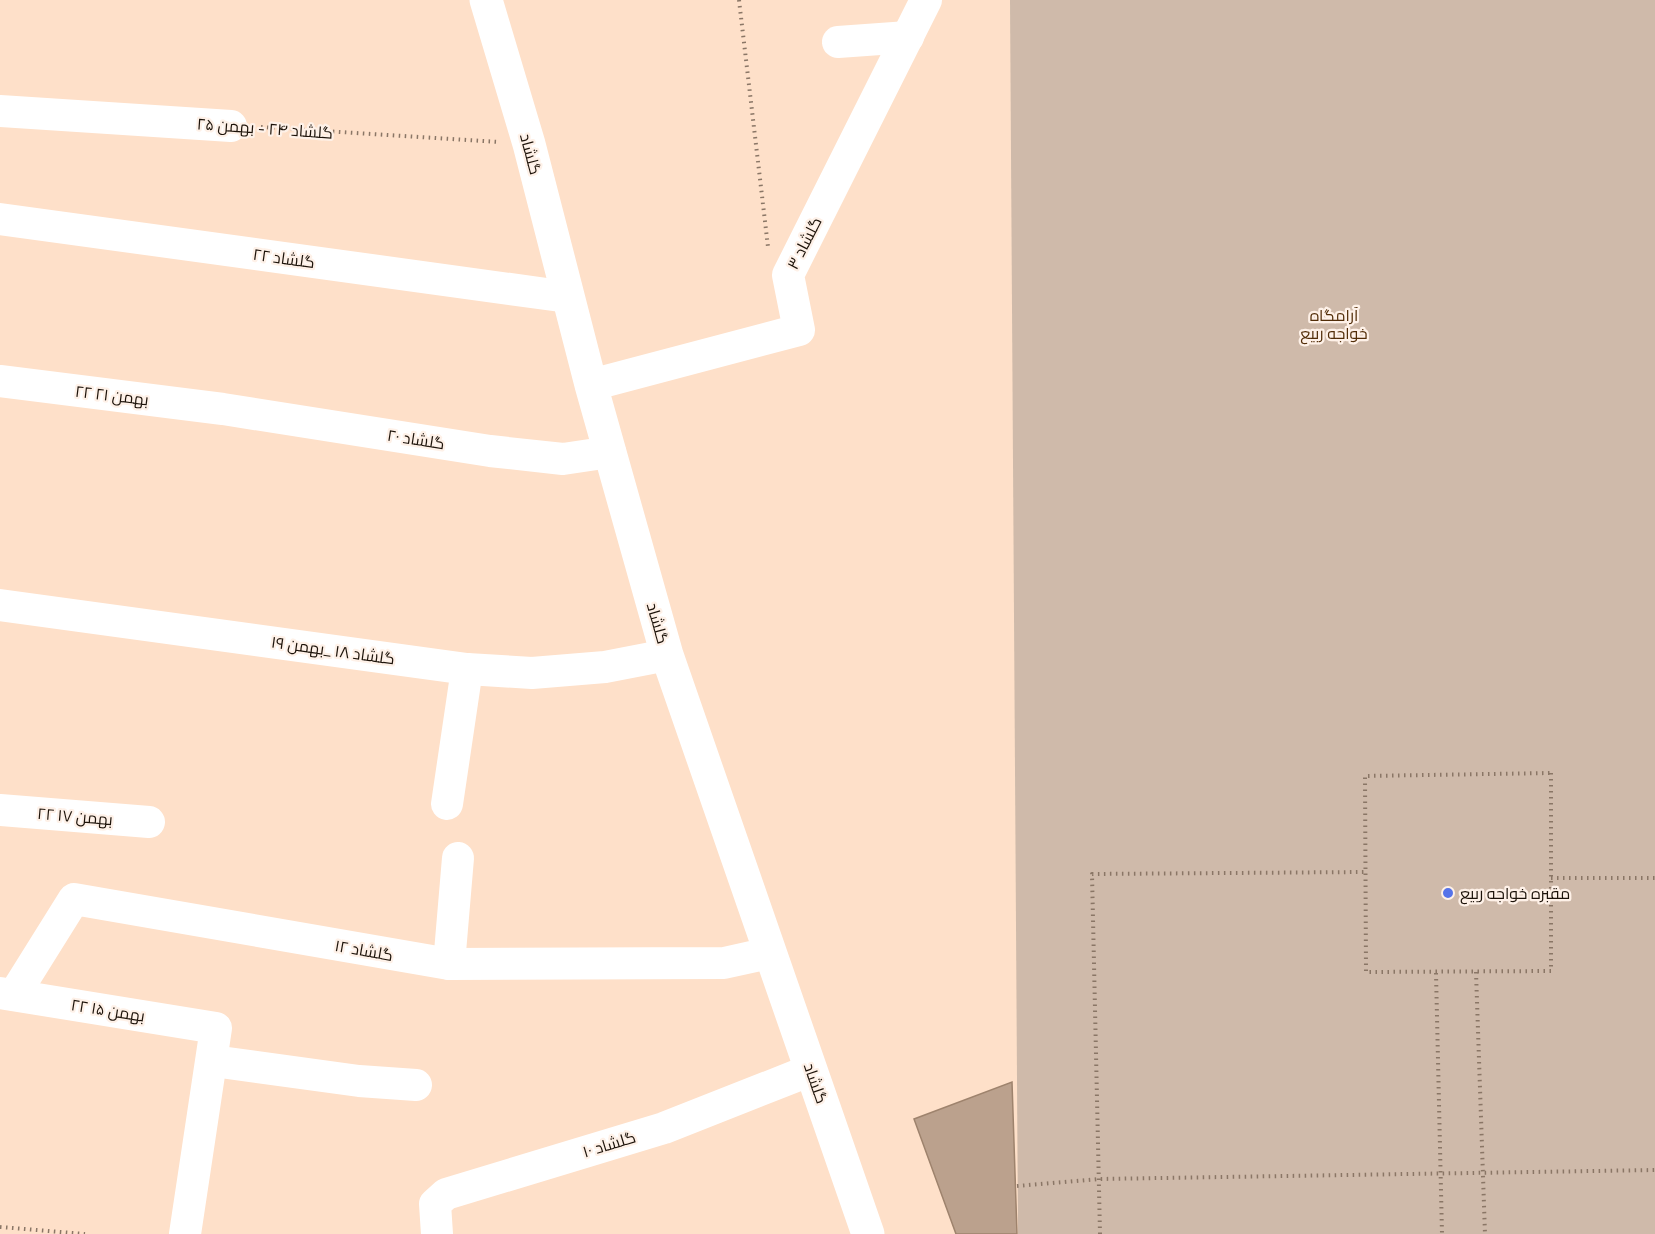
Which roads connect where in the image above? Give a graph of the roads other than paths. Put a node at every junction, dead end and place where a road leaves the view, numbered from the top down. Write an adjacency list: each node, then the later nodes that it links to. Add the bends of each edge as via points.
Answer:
1 (486, 0): 8 (street, گلشاد, via 529,144)
2 (926, 0): 3 (street, گلشاد ۳)
3 (908, 37): 4 (street); 10 (street, گلشاد ۳, via 788,275 799,330)
4 (838, 42)
5 (0, 111): 6 (street, گلشاد ۲۴ - بهمن ۲۵)
6 (231, 126)
7 (0, 219): 8 (street, گلشاد ۲۲)
8 (568, 297): 10 (street, گلشاد)
9 (0, 381): 11 (street, ۲۲ بهمن ۲۱)
10 (591, 385): 12 (street, گلشاد)
11 (223, 409): 12 (street, گلشاد ۲۰, via 553,458)
12 (610, 452): 14 (street, گلشاد)
13 (0, 605): 15 (street, گلشاد ۱۸ _بهمن ۱۹)
14 (667, 655): 15 (street, گلشاد ۱۸ _بهمن ۱۹, via 605,667 532,673); 20 (street, گلشاد)
15 (468, 669): 16 (street)
16 (447, 804)
17 (0, 810): 18 (street, ۲۲ بهمن ۱۷)
18 (149, 822)
19 (458, 858): 21 (street)
20 (769, 953): 21 (street, گلشاد ۱۲, via 724,963); 24 (street, گلشاد)
21 (449, 964): 22 (street, گلشاد ۱۲, via 74,899)
22 (7, 994): 23 (street, ۲۲ بهمن ۱۵, via 216,1028)
23 (213, 1061): 25 (street); 26 (street)
24 (811, 1070): 27 (street, گلشاد ۱۰, via 664,1128 446,1194 435,1203); 28 (street, گلشاد)
25 (416, 1085)
26 (185, 1234)
27 (437, 1234)
28 (868, 1234)

